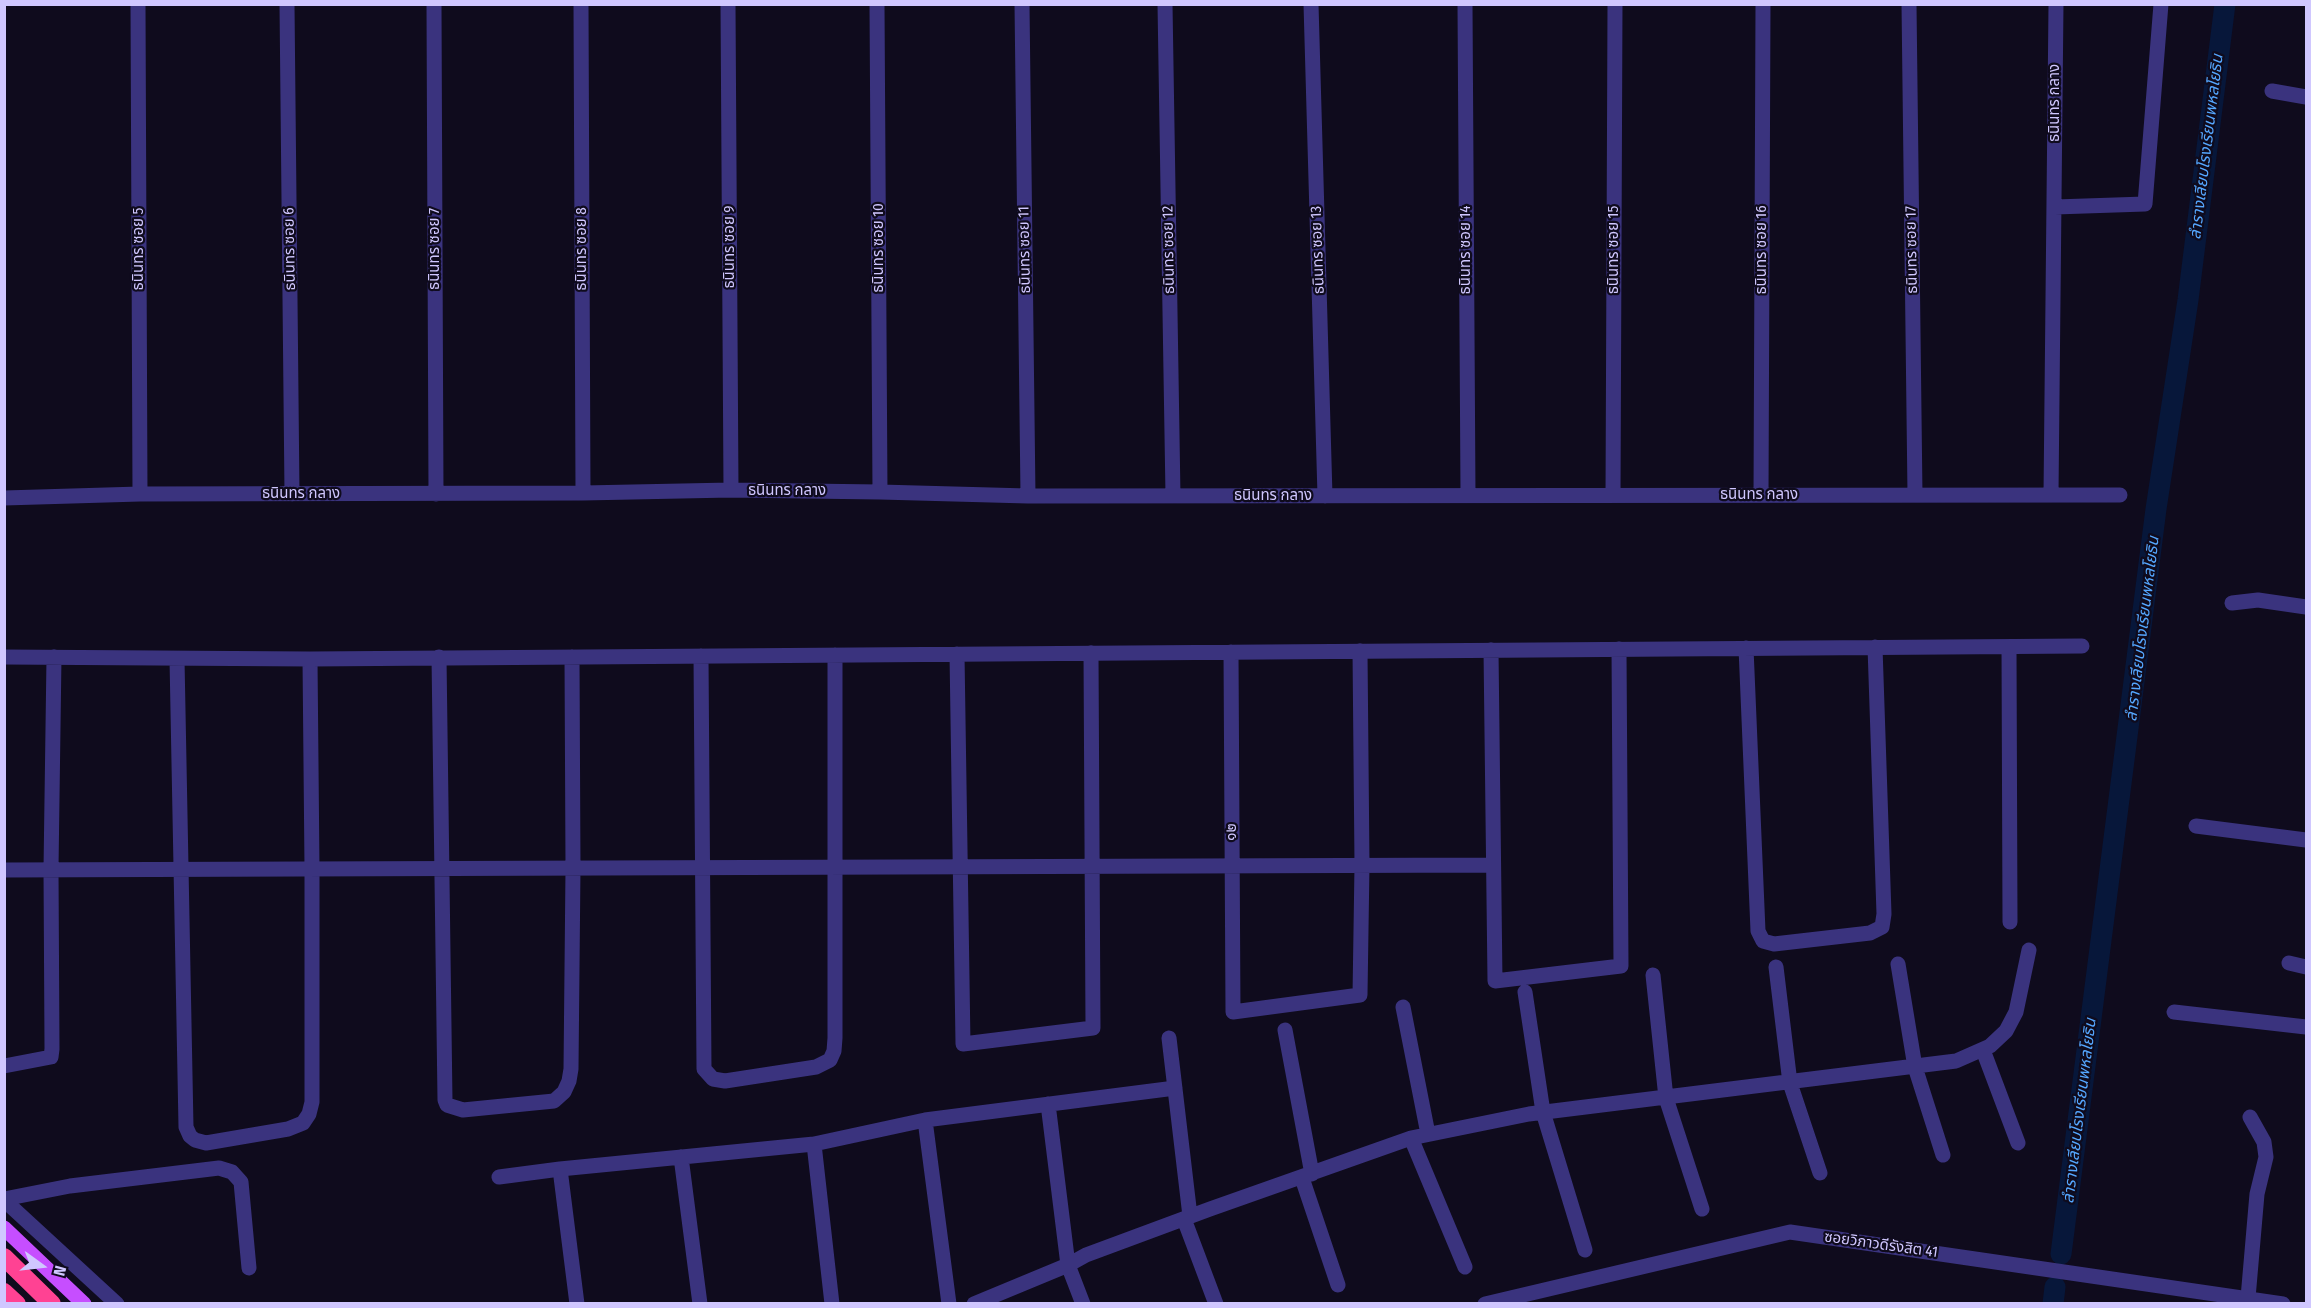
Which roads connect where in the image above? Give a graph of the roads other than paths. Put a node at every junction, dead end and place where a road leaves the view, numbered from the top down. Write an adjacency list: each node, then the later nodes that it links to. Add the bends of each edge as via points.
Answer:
1 (138, 4): 22 (street, ธนินทร ซอย 5)
2 (287, 4): 23 (street, ธนินทร ซอย 6)
3 (434, 4): 24 (street, ธนินทร ซอย 7)
4 (581, 4): 21 (street, ธนินทร ซอย 8)
5 (728, 4): 19 (street, ธนินทร ซอย 9)
6 (877, 4): 20 (street, ธนินทร ซอย 10)
7 (1022, 4): 31 (street, ธนินทร ซอย 11)
8 (1165, 4): 32 (street, ธนินทร ซอย 12)
9 (1311, 4): 33 (street, ธนินทร ซอย 13)
10 (1465, 4): 26 (street, ธนินทร ซอย 14)
11 (1615, 4): 27 (street, ธนินทร ซอย 15)
12 (1763, 4): 28 (street, ธนินทร ซอย 16)
13 (1909, 4): 29 (street, ธนินทร ซอย 17)
14 (2056, 4): 18 (street, ธนินทร กลาง)
15 (2161, 4): 18 (street, via 2145,204)
16 (2272, 91): 17 (street)
17 (2307, 97)
18 (2055, 207): 25 (street, ธนินทร กลาง)
19 (731, 490): 20 (street, ธนินทร กลาง); 21 (street, ธนินทร กลาง)
20 (880, 492): 31 (street, ธนินทร กลาง)
21 (584, 493): 24 (street, ธนินทร กลาง)
22 (140, 494): 23 (street, ธนินทร กลาง); 34 (street, ธนินทร กลาง)
23 (292, 494): 24 (street, ธนินทร กลาง)
24 (436, 494)
25 (2051, 494): 29 (street, ธนินทร กลาง); 30 (street)
26 (1468, 495): 27 (street, ธนินทร กลาง); 33 (street, ธนินทร กลาง)
27 (1613, 495): 28 (street, ธนินทร กลาง)
28 (1761, 495): 29 (street, ธนินทร กลาง)
29 (1915, 495)
30 (2120, 495)
31 (1028, 496): 32 (street, ธนินทร กลาง)
32 (1173, 496): 33 (street, ธนินทร กลาง)
33 (1325, 496)
34 (4, 498)
35 (2232, 603): 36 (street, via 2259,600)
36 (2307, 607)
37 (2009, 646): 38 (street); 39 (street); 70 (street)
38 (2082, 646)
39 (1875, 647): 40 (street); 40 (street, via 1882,927 1870,933 1774,944 1763,941 1758,931)
40 (1746, 648): 41 (street)
41 (1619, 649): 42 (street); 58 (street, via 1621,966 1495,981)
42 (1491, 650): 43 (street); 58 (street)
43 (1360, 651): 44 (street); 57 (street)
44 (1231, 652): 45 (street); 61 (street, ๑๒)
45 (1091, 653): 46 (street); 60 (street)
46 (957, 654): 47 (street); 59 (street)
47 (835, 655): 48 (street); 65 (street)
48 (701, 656): 52 (street); 62 (street)
49 (4, 657): 50 (street)
50 (54, 657): 53 (street); 69 (street)
51 (439, 657): 52 (street); 54 (street); 63 (street)
52 (572, 657): 64 (street)
53 (177, 659): 54 (street); 66 (street)
54 (310, 659): 67 (street)
55 (2196, 826): 56 (street)
56 (2307, 840)
57 (1362, 865): 58 (street); 61 (street); 61 (street, ๑๒, via 1360,995 1233,1012)
58 (1492, 865)
59 (959, 866): 60 (street); 60 (street, via 963,1044 1093,1028); 65 (street)
60 (1092, 866): 61 (street)
61 (1232, 866)
62 (702, 867): 64 (street); 65 (street); 65 (street, via 704,1070 713,1079 725,1081 816,1067 830,1060 835,1038)
63 (441, 868): 64 (street); 64 (street, via 444,1100 462,1110 554,1101 564,1092 571,1069); 67 (street)
64 (573, 868)
65 (835, 868)
66 (180, 869): 67 (street); 67 (street, via 186,1127 190,1136 206,1143 288,1129 303,1123 309,1114); 69 (street)
67 (312, 869)
68 (4, 870): 69 (street)
69 (51, 870): 84 (street, via 51,1057)
70 (2010, 922)
71 (2029, 950): 83 (street, via 2016,1012 2006,1031)
72 (2289, 963): 75 (street)
73 (1898, 964): 85 (street)
74 (1776, 967): 86 (street)
75 (2307, 967)
76 (1653, 975): 88 (street)
77 (1525, 992): 90 (street)
78 (1403, 1007): 93 (street)
79 (2174, 1012): 80 (street)
80 (2307, 1028)
81 (1285, 1030): 101 (street)
82 (1169, 1038): 87 (street)
83 (1983, 1050): 85 (street, via 1956,1061); 95 (street)
84 (4, 1066)
85 (1915, 1067): 86 (street); 97 (street)
86 (1790, 1083): 88 (street); 100 (street)
87 (1175, 1088): 89 (street); 105 (street)
88 (1666, 1098): 90 (street); 104 (street)
89 (1048, 1104): 92 (street); 109 (street)
90 (1543, 1112): 93 (street); 107 (street)
91 (2250, 1117): 114 (street, via 2264,1142 2266,1157 2257,1194)
92 (925, 1120): 96 (street); 123 (street)
93 (1428, 1134): 94 (street)
94 (1412, 1138): 101 (street); 110 (street)
95 (2018, 1143)
96 (814, 1144): 98 (street); 122 (street)
97 (1943, 1155)
98 (681, 1157): 99 (street); 121 (street)
99 (560, 1169): 102 (street); 120 (street)
100 (1820, 1173)
101 (1307, 1176): 105 (street); 112 (street)
102 (499, 1178)
103 (4, 1200): 111 (street, via 70,1186 219,1168 232,1172 241,1182); 119 (street)
104 (1702, 1209)
105 (1187, 1217): 109 (street); 126 (street)
106 (4, 1228): 118 (main road)
107 (1585, 1250)
108 (4, 1257): 117 (highway)
109 (1068, 1265): 124 (street); 125 (street)
110 (1465, 1267)
111 (249, 1268)
112 (1338, 1285)
113 (4, 1292): 116 (highway)
114 (2248, 1299): 115 (street, ซอยวิภาวดีรังสิต 41); 127 (street, ซอยวิภาวดีรังสิต 41, via 1790,1232)
115 (2273, 1303)
116 (16, 1304)
117 (52, 1304)
118 (84, 1304)
119 (117, 1304)
120 (577, 1304)
121 (700, 1304)
122 (832, 1304)
123 (950, 1304)
124 (974, 1304)
125 (1083, 1304)
126 (1216, 1304)
127 (1485, 1304)

